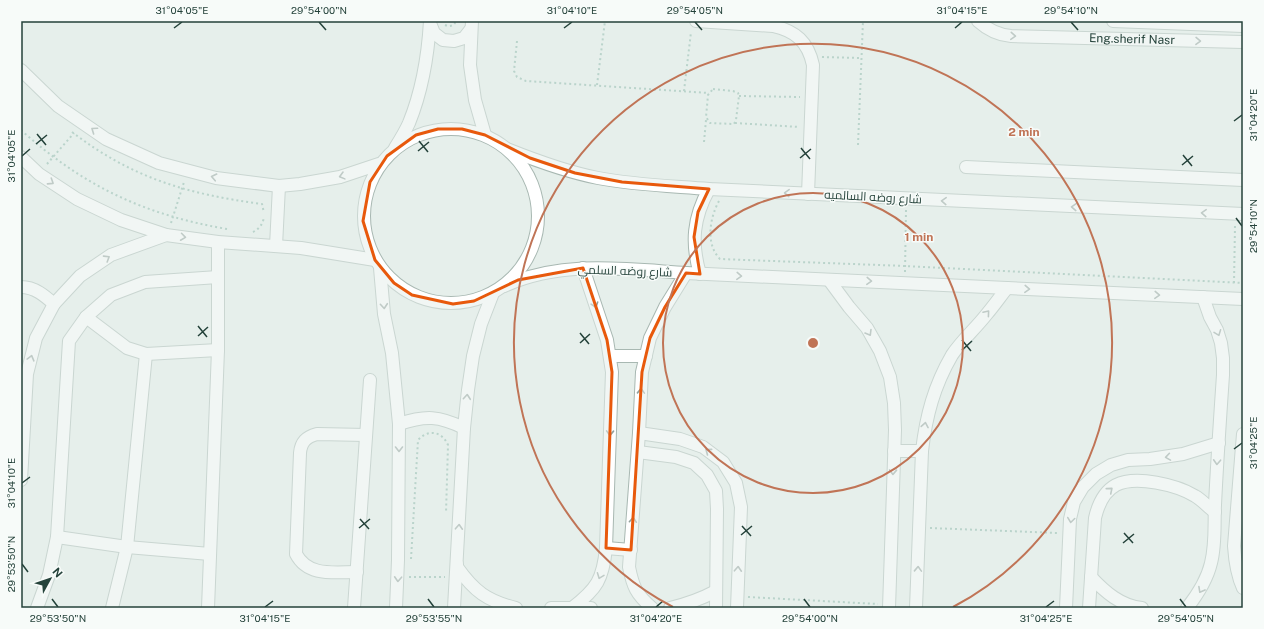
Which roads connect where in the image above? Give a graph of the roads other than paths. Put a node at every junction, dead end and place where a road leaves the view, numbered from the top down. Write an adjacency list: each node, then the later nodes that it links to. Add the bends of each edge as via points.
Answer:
1 (978, 21): 7 (street, Eng.sherif Nasr, one-way to 7, via 992,32 1011,36)
2 (1113, 21): 6 (street)
3 (430, 22): 4 (street, via 434,33 443,40 454,41 464,38); 10 (street, via 427,58 420,91 408,124)
4 (471, 25): 9 (street, via 470,65)
5 (694, 25): 18 (street, via 773,26 793,32 807,47 813,65)
6 (1243, 26)
7 (1243, 42)
8 (21, 70): 16 (street, one-way to 8, via 216,178 159,163 106,139 58,106)
9 (485, 135): 10 (street, via 462,129 438,129 416,135); 11 (street)
10 (395, 148): 13 (street)
11 (507, 149): 17 (street, شارع روضه السالميه, via 552,166 598,178); 29 (street, via 525,169 535,192 538,219 534,244 522,268)
12 (21, 158): 20 (street, one-way to 20, via 39,174 77,199 121,220)
13 (379, 164): 16 (street, one-way to 16, via 340,177); 23 (street, via 364,201 363,221 367,241)
14 (966, 167): 15 (street)
15 (1243, 180)
16 (279, 186): 22 (street)
17 (709, 189): 18 (street, شارع روضه السالميه, one-way to 17); 26 (street, via 698,212 695,230 695,249)
18 (808, 194): 19 (street, شارع روضه السالميه, one-way to 18)
19 (1239, 214)
20 (166, 235): 21 (street, one-way to 21); 35 (street, one-way to 20, via 80,276 111,255)
21 (218, 242): 22 (street); 27 (street)
22 (276, 246): 23 (street, via 326,251)
23 (377, 264): 32 (street, via 394,283 412,295 432,302 453,304 474,301); 42 (street, one-way to 42, via 392,353)
24 (583, 268): 25 (street, شارع روضه السلمي); 29 (street, شارع روضه السلمي, via 539,274); 39 (street, one-way to 39)
25 (686, 273): 26 (street, شارع روضه السلمي); 40 (street, via 650,338)
26 (700, 274): 28 (street, one-way to 28)
27 (218, 277): 36 (street, via 145,282 111,295); 37 (street)
28 (829, 280): 31 (street, one-way to 31); 48 (street, one-way to 48, via 867,328 883,358 890,377 894,403)
29 (504, 286): 32 (street)
30 (21, 287): 35 (street, via 42,293)
31 (1007, 288): 33 (street, one-way to 33); 50 (street, one-way to 31, via 925,426 940,377 964,339)
32 (493, 293): 43 (street, one-way to 32, via 473,356 481,324)
33 (1204, 297): 34 (street); 47 (street, one-way to 47, via 1217,330 1223,358)
34 (1243, 299)
35 (54, 304): 51 (street, one-way to 35, via 27,374 36,338)
36 (86, 317): 38 (street, via 127,348); 53 (street, via 69,341)
37 (218, 350): 38 (street); 60 (street)
38 (146, 354): 56 (street)
39 (610, 356): 40 (street); 57 (street, one-way to 57, via 612,372)
40 (646, 356): 44 (street, one-way to 40, via 642,372)
41 (370, 380): 46 (street)
42 (399, 424): 43 (street, via 415,418 432,417 449,420); 71 (street, one-way to 71)
43 (464, 428): 58 (street, one-way to 43)
44 (640, 433): 49 (street); 65 (street, one-way to 44, via 741,507 736,483 723,462 703,447 680,439)
45 (1243, 434): 55 (street)
46 (366, 435): 61 (street); 61 (street, via 317,434 304,440 300,449 296,554 307,567 317,571)
47 (1219, 443): 52 (street, one-way to 52); 81 (street, one-way to 81, via 1177,456 1111,464 1083,486 1074,502 1070,519)
48 (894, 451): 50 (street); 66 (street, one-way to 66)
49 (638, 452): 59 (street, one-way to 49); 64 (street, via 676,457 694,463 708,475 716,491)
50 (922, 452): 80 (street, one-way to 50)
51 (21, 480)
52 (1214, 512): 54 (street); 62 (street, one-way to 52, via 1098,504 1115,486 1128,482 1145,482 1179,488 1196,496)
53 (57, 537): 56 (street); 67 (street, via 49,575)
54 (1214, 544): 55 (street); 84 (street, one-way to 84, via 1212,562 1206,579 1198,596)
55 (1234, 546): 63 (street, via 1235,564)
56 (127, 547): 60 (street); 68 (street)
57 (606, 548): 59 (street); 75 (street, one-way to 75, via 604,566 598,583 587,597)
58 (457, 550): 72 (street); 73 (street, via 457,567 468,583 500,604)
59 (631, 550): 77 (street, via 629,567 633,583 641,598)
60 (210, 554): 69 (street)
61 (357, 572): 70 (street)
62 (1091, 577): 82 (street); 83 (street, via 1101,589 1113,597)
63 (1243, 588)
64 (716, 591): 78 (street); 79 (street)
65 (737, 602)
66 (889, 606)
67 (37, 608)
68 (112, 608)
69 (208, 608)
70 (354, 608)
71 (396, 608)
72 (454, 608)
73 (516, 608)
74 (552, 608): 75 (street)
75 (572, 608): 76 (street)
76 (591, 608)
77 (652, 608)
78 (670, 608)
79 (716, 608)
80 (916, 608)
81 (1066, 608)
82 (1089, 608)
83 (1140, 608)
84 (1187, 608)

